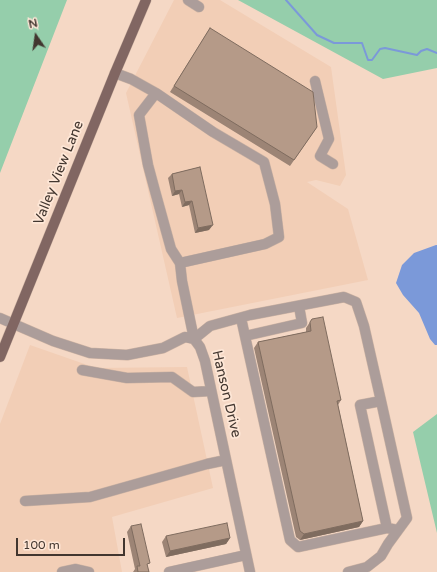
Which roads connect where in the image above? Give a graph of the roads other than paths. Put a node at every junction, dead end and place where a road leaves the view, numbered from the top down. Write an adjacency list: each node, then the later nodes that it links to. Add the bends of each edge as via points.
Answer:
1 (146, 0): 4 (main road, Valley View Lane)
2 (188, 0): 3 (street)
3 (199, 6)
4 (115, 73): 6 (street); 12 (main road, Valley View Lane)
5 (315, 82): 7 (street, via 329,139 320,156)
6 (156, 93): 8 (street, via 138,115 148,165 171,249); 8 (street, via 212,132 264,162 275,204 279,237 265,244)
7 (333, 164)
8 (180, 263): 14 (street)
9 (300, 306): 11 (street); 13 (street, via 302,324); 18 (street, via 344,296 356,302)
10 (0, 318): 12 (street, Hanson Drive)
11 (241, 318): 13 (street); 14 (street, via 210,326)
12 (13, 324): 14 (street, Hanson Drive, via 53,341 90,352 127,355 163,348 185,337); 15 (main road, Valley View Lane)
13 (245, 336): 21 (street, via 290,540 298,547)
14 (194, 339): 17 (street, Hanson Drive, via 200,346)
15 (0, 357)
16 (82, 370): 17 (street, via 127,378 172,377 193,392)
17 (211, 391): 19 (street, Hanson Drive)
18 (381, 400): 21 (street, via 360,406); 22 (street, via 407,518)
19 (226, 460): 20 (street, via 90,497); 23 (street, Hanson Drive)
20 (25, 501)
21 (387, 528): 22 (street)
22 (398, 530): 28 (street, via 381,556 367,567)
23 (246, 555): 26 (street); 27 (street, Hanson Drive)
24 (62, 572): 25 (street, via 76,569)
25 (89, 572)
26 (169, 572)
27 (250, 572)
28 (348, 572)

